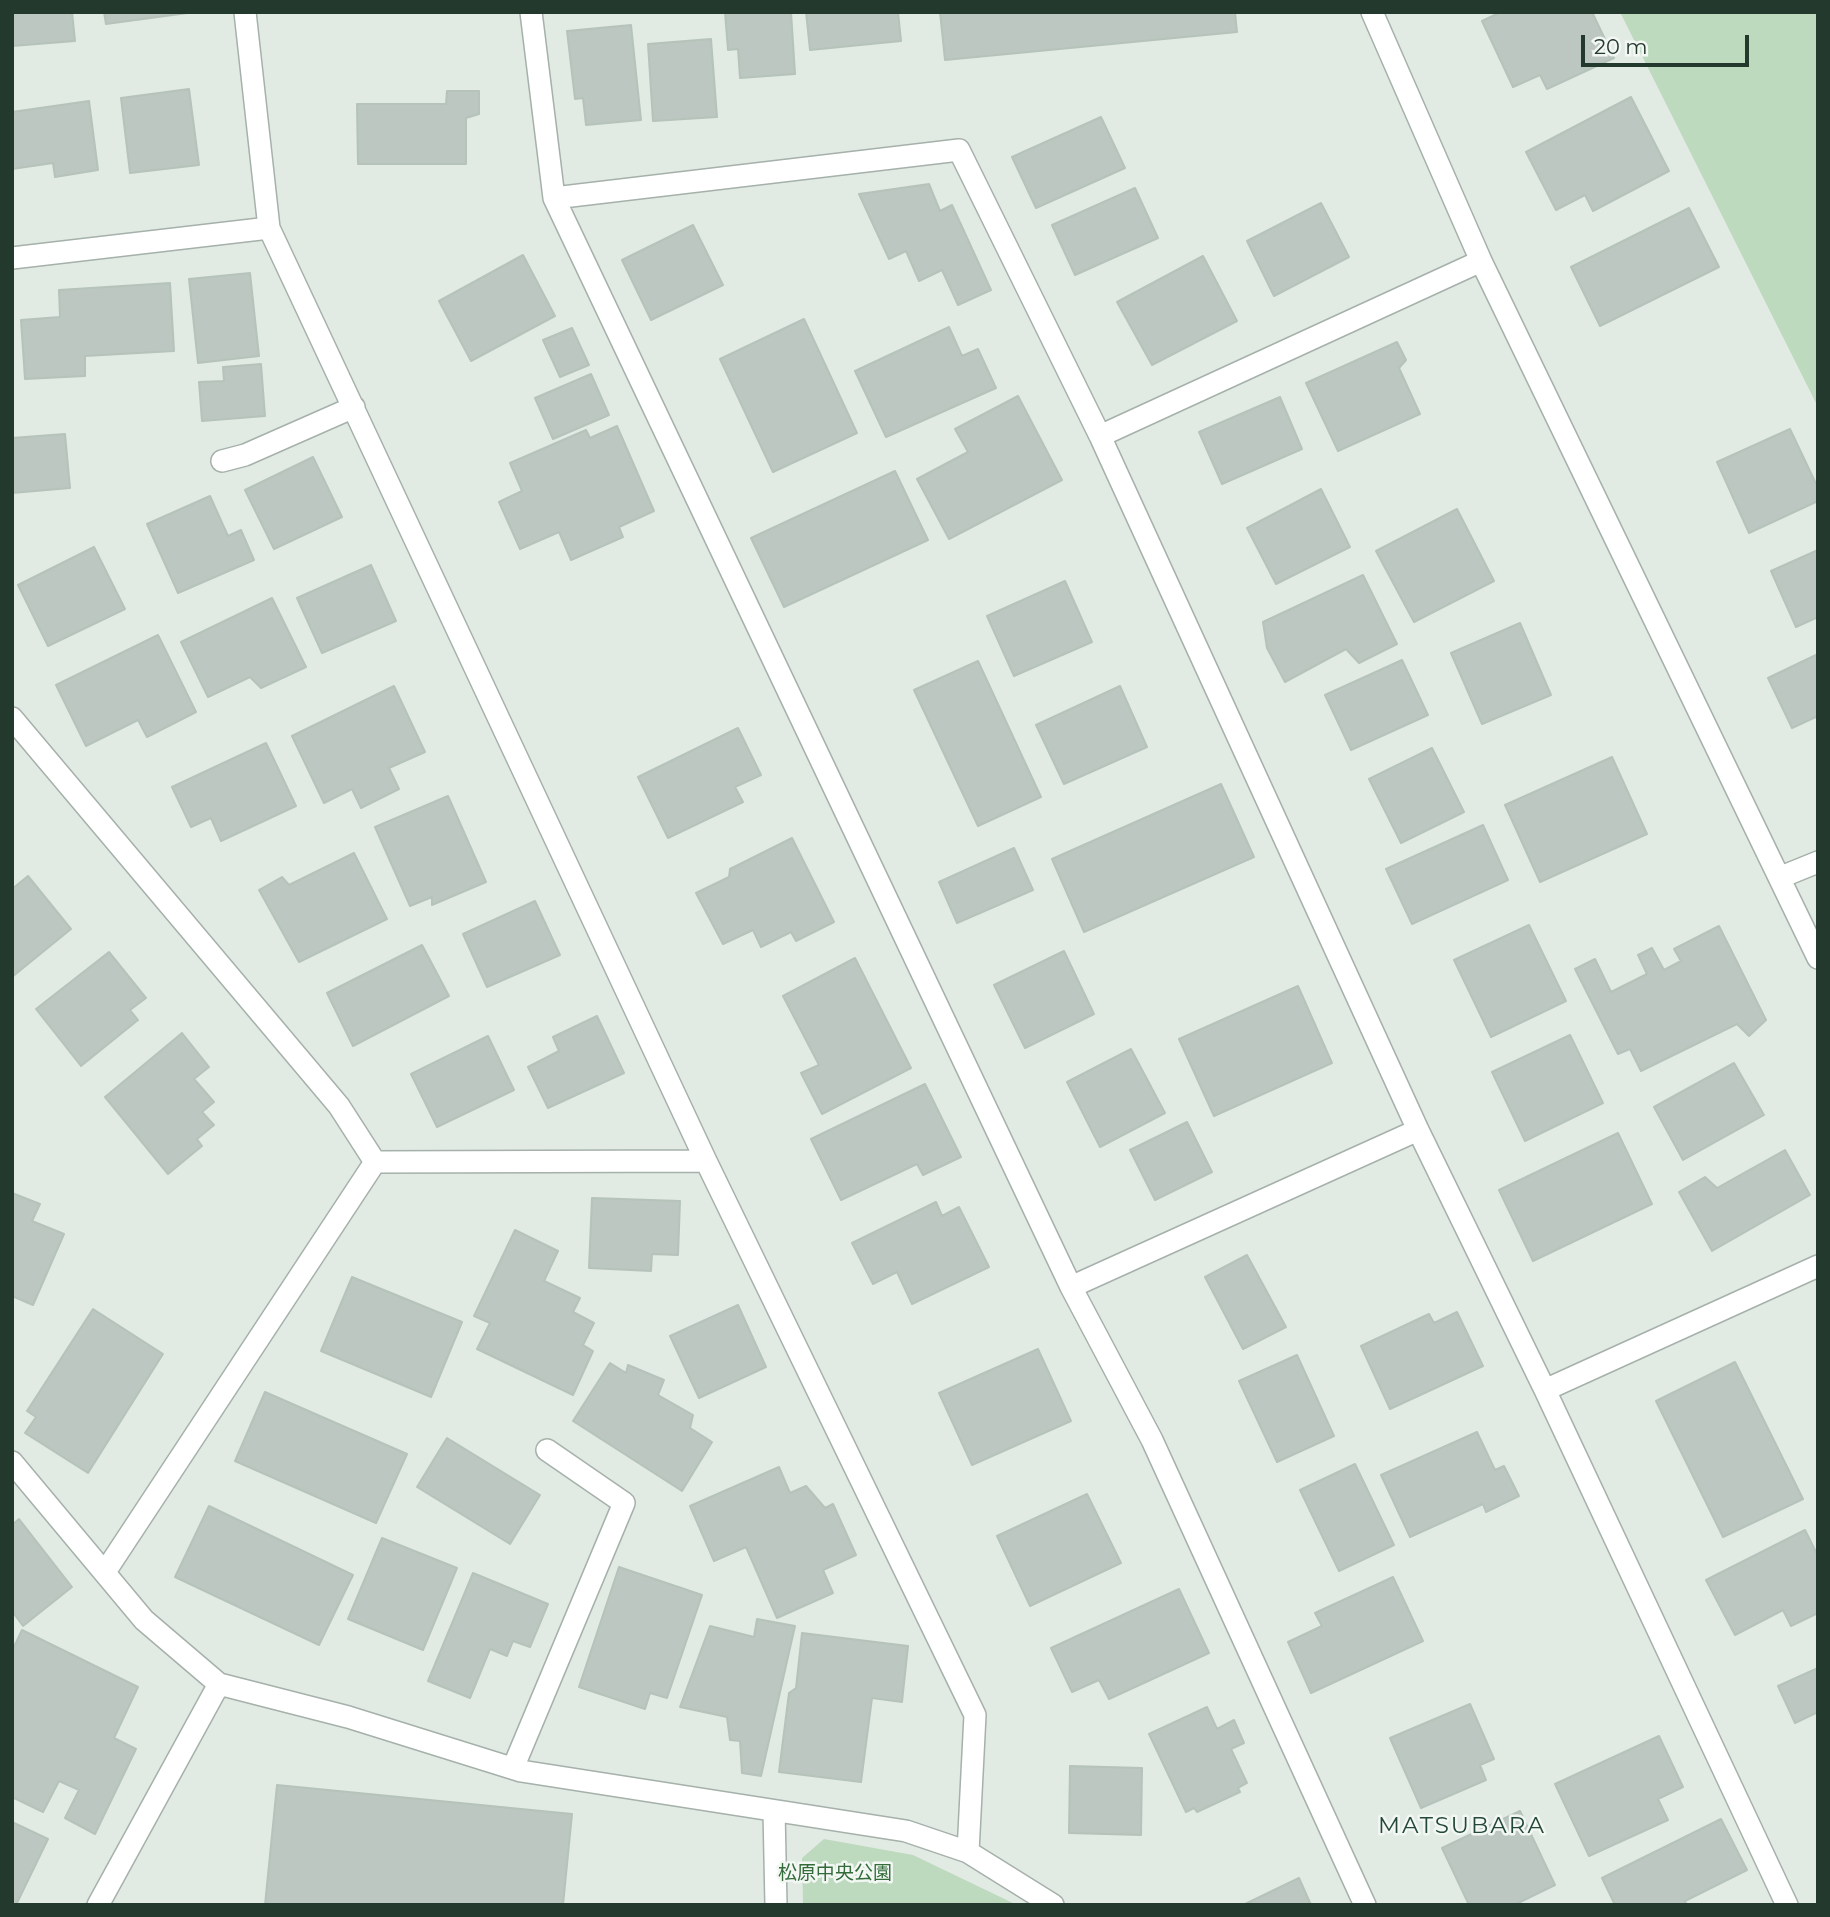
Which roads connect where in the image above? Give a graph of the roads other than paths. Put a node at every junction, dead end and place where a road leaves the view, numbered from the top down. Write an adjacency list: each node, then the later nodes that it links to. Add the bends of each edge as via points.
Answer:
1 (245, 12): 5 (street)
2 (531, 12): 4 (street)
3 (1372, 12): 7 (street)
4 (554, 198): 9 (street, via 959,150); 19 (street)
5 (270, 228): 6 (street); 8 (street)
6 (12, 258)
7 (1482, 261): 9 (street); 13 (street)
8 (354, 407): 10 (street); 16 (street)
9 (1100, 436): 15 (street)
10 (222, 461)
11 (12, 718): 17 (street, via 340,1106)
12 (1818, 862): 13 (street)
13 (1781, 877): 14 (street)
14 (1818, 958)
15 (1418, 1130): 19 (street); 20 (street)
16 (706, 1161): 17 (street); 27 (street, via 975,1715)
17 (375, 1162): 23 (street)
18 (1818, 1266): 20 (street)
19 (1071, 1287): 31 (street, via 1152,1440)
20 (1545, 1390): 32 (street)
21 (547, 1450): 25 (street, via 624,1503)
22 (12, 1462): 23 (street)
23 (104, 1572): 24 (street, via 144,1620)
24 (219, 1684): 25 (street, via 348,1717); 28 (street)
25 (513, 1768): 26 (street)
26 (774, 1811): 27 (street, via 906,1831); 29 (street)
27 (968, 1852): 30 (street)
28 (98, 1905)
29 (776, 1905)
30 (1052, 1905)
31 (1365, 1905)
32 (1787, 1905)

